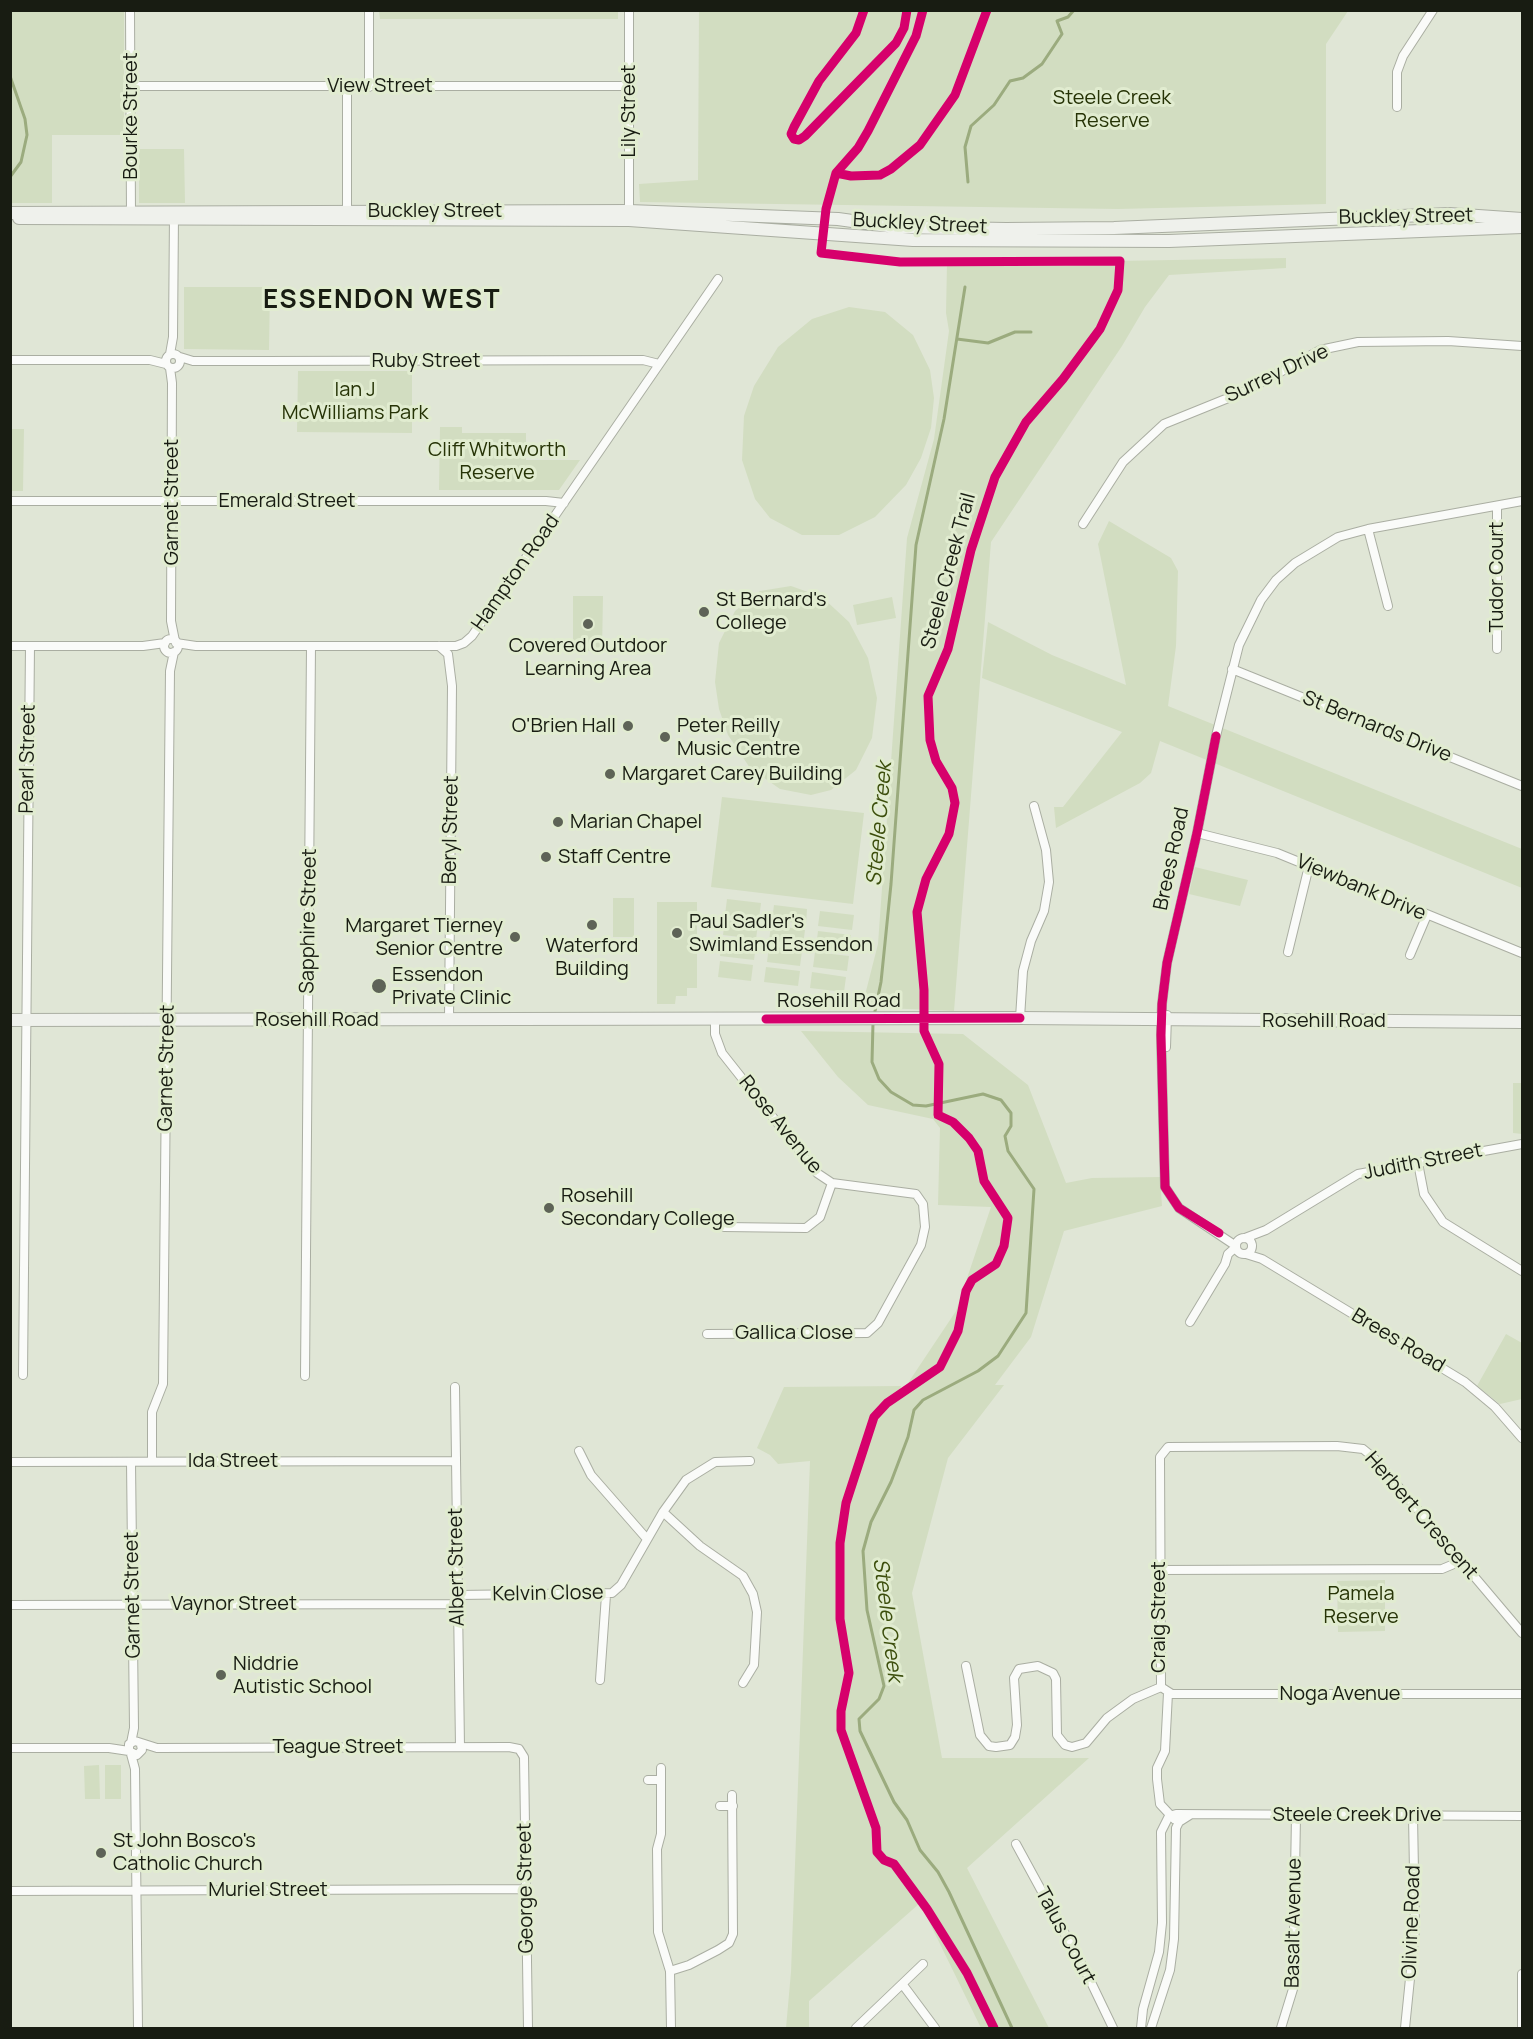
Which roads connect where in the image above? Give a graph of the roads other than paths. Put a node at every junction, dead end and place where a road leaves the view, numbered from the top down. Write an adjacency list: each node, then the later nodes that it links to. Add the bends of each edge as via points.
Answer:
1 (130, 10): 5 (street, Bourke Street)
2 (369, 10): 8 (street)
3 (629, 10): 7 (street, Lily Street)
4 (1433, 10): 9 (street, via 1397,72)
5 (131, 86): 6 (street, View Street); 13 (street, Bourke Street)
6 (347, 86): 8 (street, View Street); 11 (street)
7 (628, 86): 8 (street, View Street); 12 (street, Lily Street)
8 (369, 87)
9 (1397, 107)
10 (10, 213): 13 (main road, Buckley Street)
11 (347, 215): 12 (main road, Buckley Street); 14 (main road, Buckley Street)
12 (629, 215): 16 (main road, Buckley Street, via 838,219 895,226 1006,229 1449,214); 17 (main road, Buckley Street, via 913,240 1169,241)
13 (131, 216): 14 (main road, Buckley Street); 15 (main road, Buckley Street)
14 (174, 216): 21 (street, Garnet Street)
15 (10, 218)
16 (1522, 219)
17 (1522, 227)
18 (718, 279): 22 (street, Hampton Road)
19 (1522, 346): 28 (street, Surrey Drive, via 1448,341 1358,342 1320,350 1248,390 1164,424 1124,462)
20 (10, 360): 21 (street, Ruby Street)
21 (173, 361): 22 (street, Ruby Street, via 643,360); 24 (street, Garnet Street)
22 (659, 364): 26 (street, Hampton Road)
23 (10, 501): 24 (street, Emerald Street)
24 (171, 501): 26 (street, Emerald Street); 33 (street, Garnet Street)
25 (1522, 501): 27 (street, Brees Road)
26 (564, 503): 35 (street, Hampton Road, via 468,641)
27 (1497, 506): 29 (street, Brees Road); 36 (street, Tudor Court)
28 (1083, 524)
29 (1368, 529): 30 (street); 37 (street, Brees Road, via 1338,537 1316,549 1276,580 1248,623)
30 (1388, 606)
31 (10, 646): 32 (street, Hampton Road)
32 (30, 646): 33 (street, Hampton Road); 50 (street, Pearl Street)
33 (171, 646): 34 (street, Hampton Road); 51 (street, Garnet Street)
34 (311, 646): 35 (street, Hampton Road); 52 (street, Sapphire Street)
35 (439, 646): 47 (street, Beryl Street, via 448,654 452,686)
36 (1497, 649)
37 (1232, 669): 38 (street, St Bernards Drive); 40 (street, Brees Road)
38 (1522, 786)
39 (1034, 806): 46 (street, via 1046,850 1049,882 1044,911 1030,941 1023,971)
40 (1197, 833): 41 (street, Viewbank Drive, via 1250,845); 53 (street, Brees Road, via 1167,963)
41 (1309, 866): 42 (street, Viewbank Drive); 43 (street)
42 (1426, 915): 44 (street, Viewbank Drive); 45 (street)
43 (1288, 952)
44 (1522, 953)
45 (1410, 955)
46 (1020, 1018): 48 (main road, Rosehill Road); 53 (main road, Rosehill Road)
47 (449, 1019): 48 (main road, Rosehill Road); 52 (main road, Rosehill Road)
48 (715, 1019): 57 (street, Rose Avenue, via 715,1034 722,1053 817,1173)
49 (10, 1020): 50 (main road, Rosehill Road)
50 (26, 1020): 51 (main road, Rosehill Road); 64 (street, Pearl Street)
51 (168, 1020): 52 (main road, Rosehill Road); 70 (street, Garnet Street, via 163,1384 152,1412)
52 (308, 1020): 65 (street, Sapphire Street)
53 (1164, 1021): 54 (main road, Rosehill Road); 60 (street, Brees Road, via 1165,1187 1179,1208)
54 (1522, 1022)
55 (1522, 1144): 56 (street, Judith Street)
56 (1418, 1163): 60 (street, Judith Street, via 1353,1177); 61 (street, via 1424,1194 1443,1222)
57 (832, 1183): 58 (street, Rose Avenue); 59 (street, via 820,1217 806,1228)
58 (916, 1194): 63 (street, Gallica Close, via 923,1204 925,1227 921,1245 878,1323 867,1333)
59 (724, 1227)
60 (1243, 1246): 62 (street, Judith Street, via 1224,1264); 67 (street, Brees Road, via 1465,1382 1495,1407)
61 (1522, 1271)
62 (1190, 1322)
63 (707, 1334)
64 (23, 1375)
65 (305, 1376)
66 (454, 1388): 71 (street, Albert Street)
67 (1522, 1438)
68 (579, 1451): 76 (street, via 591,1475)
69 (1160, 1457): 77 (street, Herbert Crescent, via 1165,1449 1175,1446 1364,1449); 78 (street, Craig Street)
70 (152, 1461): 71 (street, Ida Street); 74 (street, Ida Street)
71 (456, 1461): 80 (street, Albert Street)
72 (750, 1461): 75 (street, Kelvin Close, via 705,1466 681,1485)
73 (10, 1462): 74 (street, Ida Street)
74 (131, 1462): 82 (street, Garnet Street)
75 (663, 1512): 76 (street, Kelvin Close); 86 (street, via 700,1546 743,1576 753,1594 757,1612 754,1665)
76 (646, 1539): 79 (street, Kelvin Close, via 621,1585)
77 (1461, 1561): 78 (street, via 1442,1569); 83 (street, Herbert Crescent)
78 (1159, 1570): 87 (street, Craig Street)
79 (606, 1595): 80 (street, Kelvin Close); 85 (street)
80 (458, 1599): 82 (street, Vaynor Street); 89 (street, Albert Street)
81 (10, 1605): 82 (street, Vaynor Street)
82 (133, 1605): 91 (street, Garnet Street)
83 (1522, 1633)
84 (966, 1666): 87 (street, Craig Street, via 980,1735 996,1748 1010,1744 1015,1737 1014,1678 1019,1670 1038,1666 1053,1673 1058,1735 1065,1745 1072,1747 1086,1743 1107,1718 1142,1694)
85 (600, 1680)
86 (743, 1683)
87 (1164, 1690): 88 (street, Noga Avenue); 102 (street, via 1165,1751 1157,1768 1157,1779 1160,1804)
88 (1522, 1694)
89 (460, 1747): 91 (street, Teague Street); 92 (street, Teague Street)
90 (10, 1748): 91 (street, Teague Street)
91 (135, 1748): 108 (street, Garnet Street)
92 (519, 1749): 106 (street, George Street, via 524,1757)
93 (661, 1768): 95 (street)
94 (648, 1780): 95 (street)
95 (661, 1780): 110 (street, via 658,1932)
96 (732, 1795): 98 (street)
97 (720, 1806): 98 (street)
98 (733, 1806): 110 (street, via 733,1934 729,1943 718,1950)
99 (1191, 1815): 100 (street, Steele Creek Drive); 102 (street, Steele Creek Drive); 104 (street)
100 (1296, 1815): 101 (street, Steele Creek Drive); 121 (street, Basalt Avenue, via 1293,1989)
101 (1413, 1815): 103 (street, Steele Creek Drive); 122 (street, Olivine Road, via 1415,1929)
102 (1169, 1816): 104 (street); 119 (street, via 1161,1832 1160,1952)
103 (1522, 1816)
104 (1179, 1822): 120 (street, via 1174,1838 1174,1939 1170,1970)
105 (1016, 1844): 118 (street, Talus Court)
106 (526, 1889): 108 (street, Muriel Street); 114 (street, George Street)
107 (10, 1891): 108 (street, Muriel Street)
108 (136, 1891): 113 (street, Garnet Street)
109 (923, 1964): 112 (street)
110 (670, 1971): 115 (street)
111 (1522, 1974): 123 (street)
112 (903, 1985): 116 (street); 117 (street)
113 (138, 2028)
114 (528, 2028)
115 (671, 2028)
116 (856, 2028)
117 (935, 2028)
118 (1113, 2028)
119 (1141, 2028)
120 (1151, 2028)
121 (1281, 2028)
122 (1405, 2028)
123 (1522, 2028)

